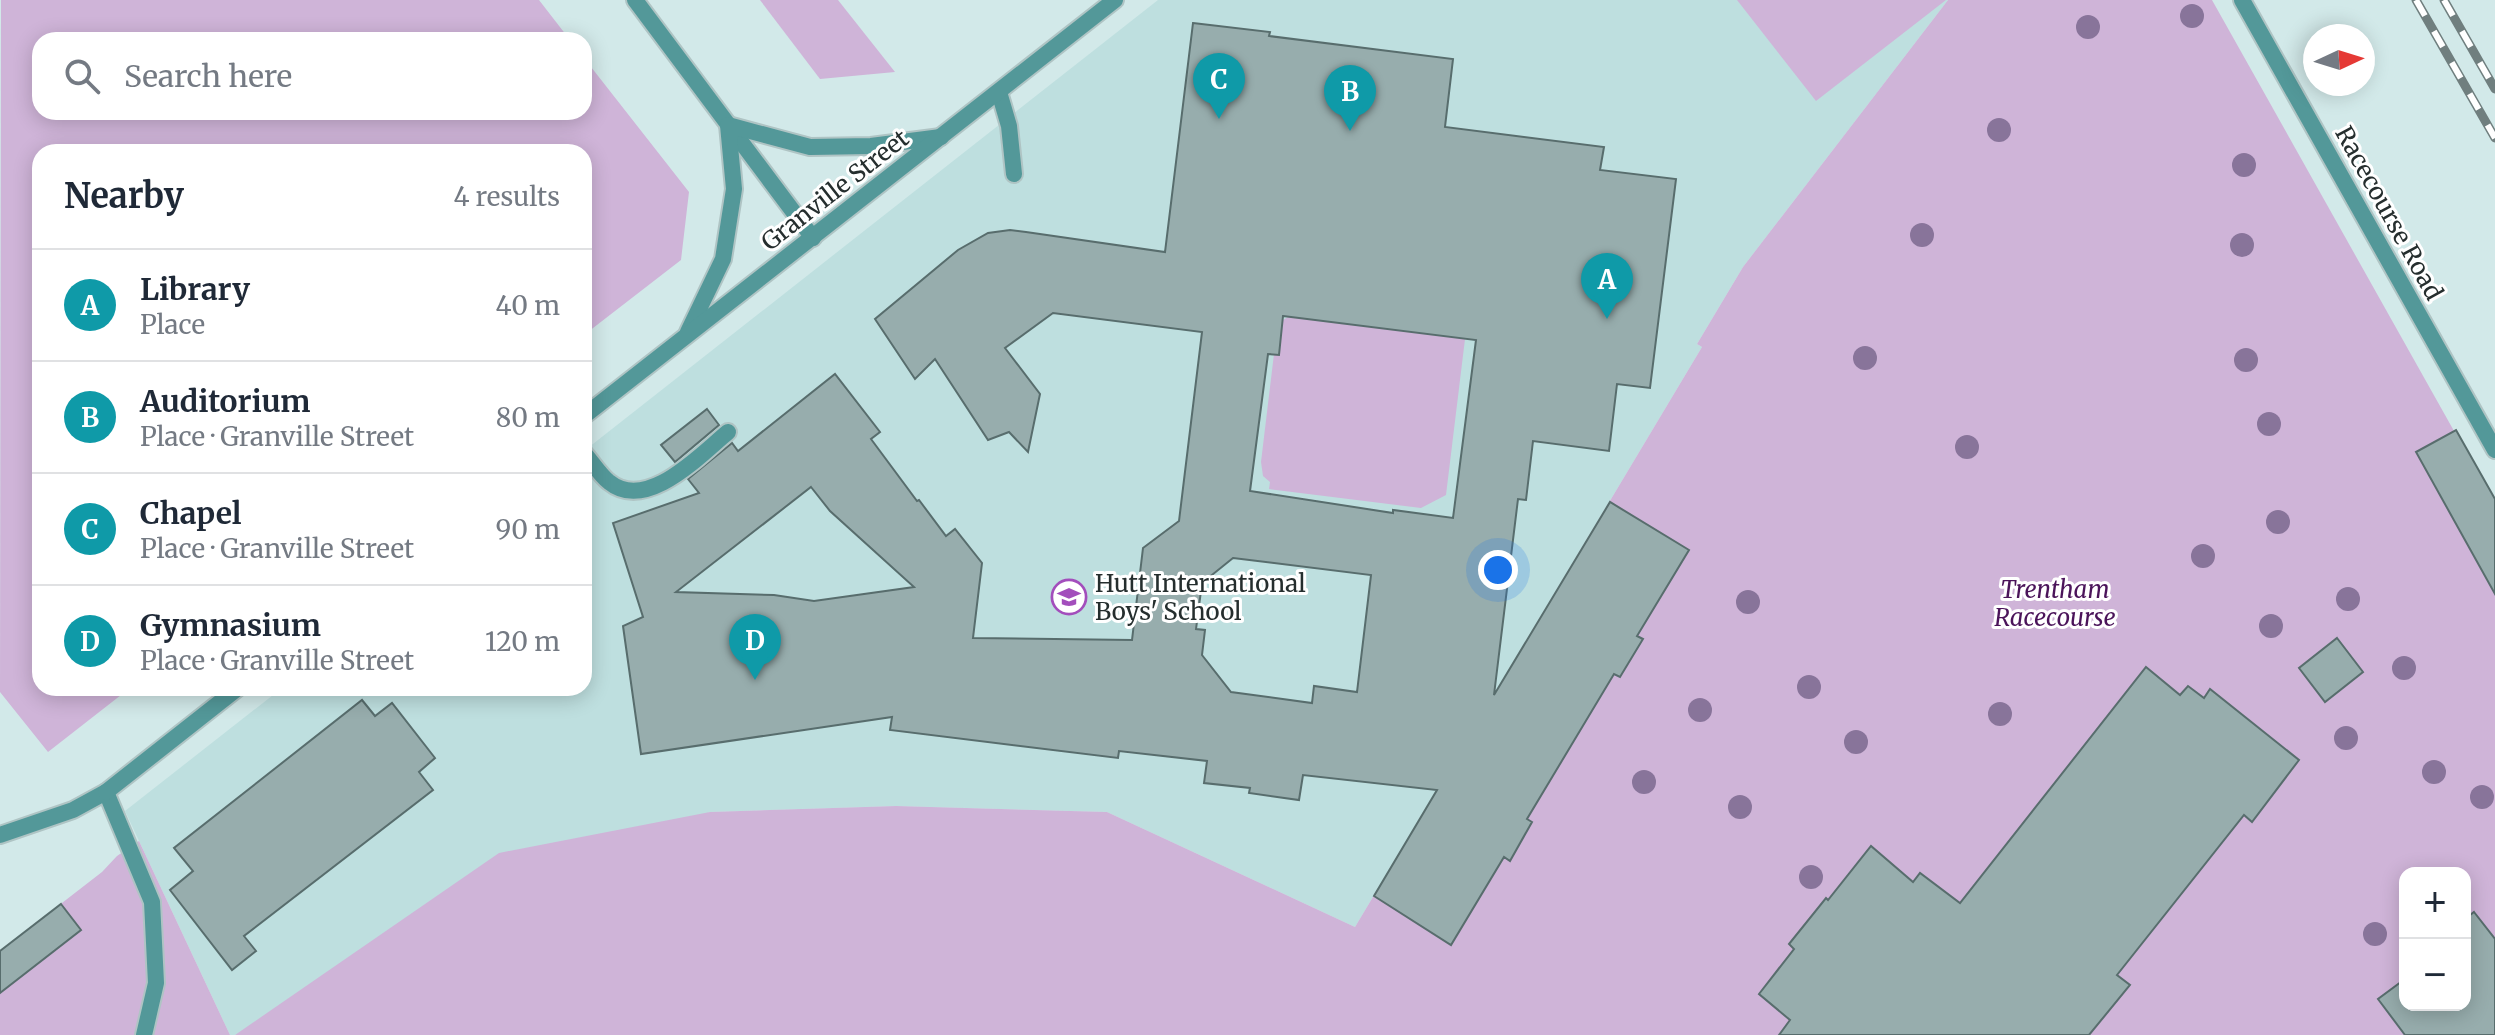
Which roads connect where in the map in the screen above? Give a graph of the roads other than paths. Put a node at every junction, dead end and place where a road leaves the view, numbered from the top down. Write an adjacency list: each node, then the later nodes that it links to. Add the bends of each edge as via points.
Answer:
1 (635, 0): 5 (street)
2 (1115, 0): 4 (street, Granville Street)
3 (2242, 0): 12 (street, Racecourse Road)
4 (999, 92): 6 (street, Granville Street); 7 (street)
5 (728, 125): 6 (street, via 810,147); 8 (street); 9 (street, via 734,189 723,259)
6 (942, 137): 8 (street, Granville Street)
7 (1014, 174)
8 (813, 238): 9 (street, Granville Street)
9 (685, 337): 10 (street, Granville Street)
10 (592, 410)
11 (728, 432): 13 (street, via 669,481 639,490 610,483)
12 (2495, 450)
13 (592, 462)
14 (228, 696): 15 (street)
15 (106, 792): 16 (street, via 73,810); 17 (street, via 152,902 156,983)
16 (0, 835)
17 (144, 1035)

